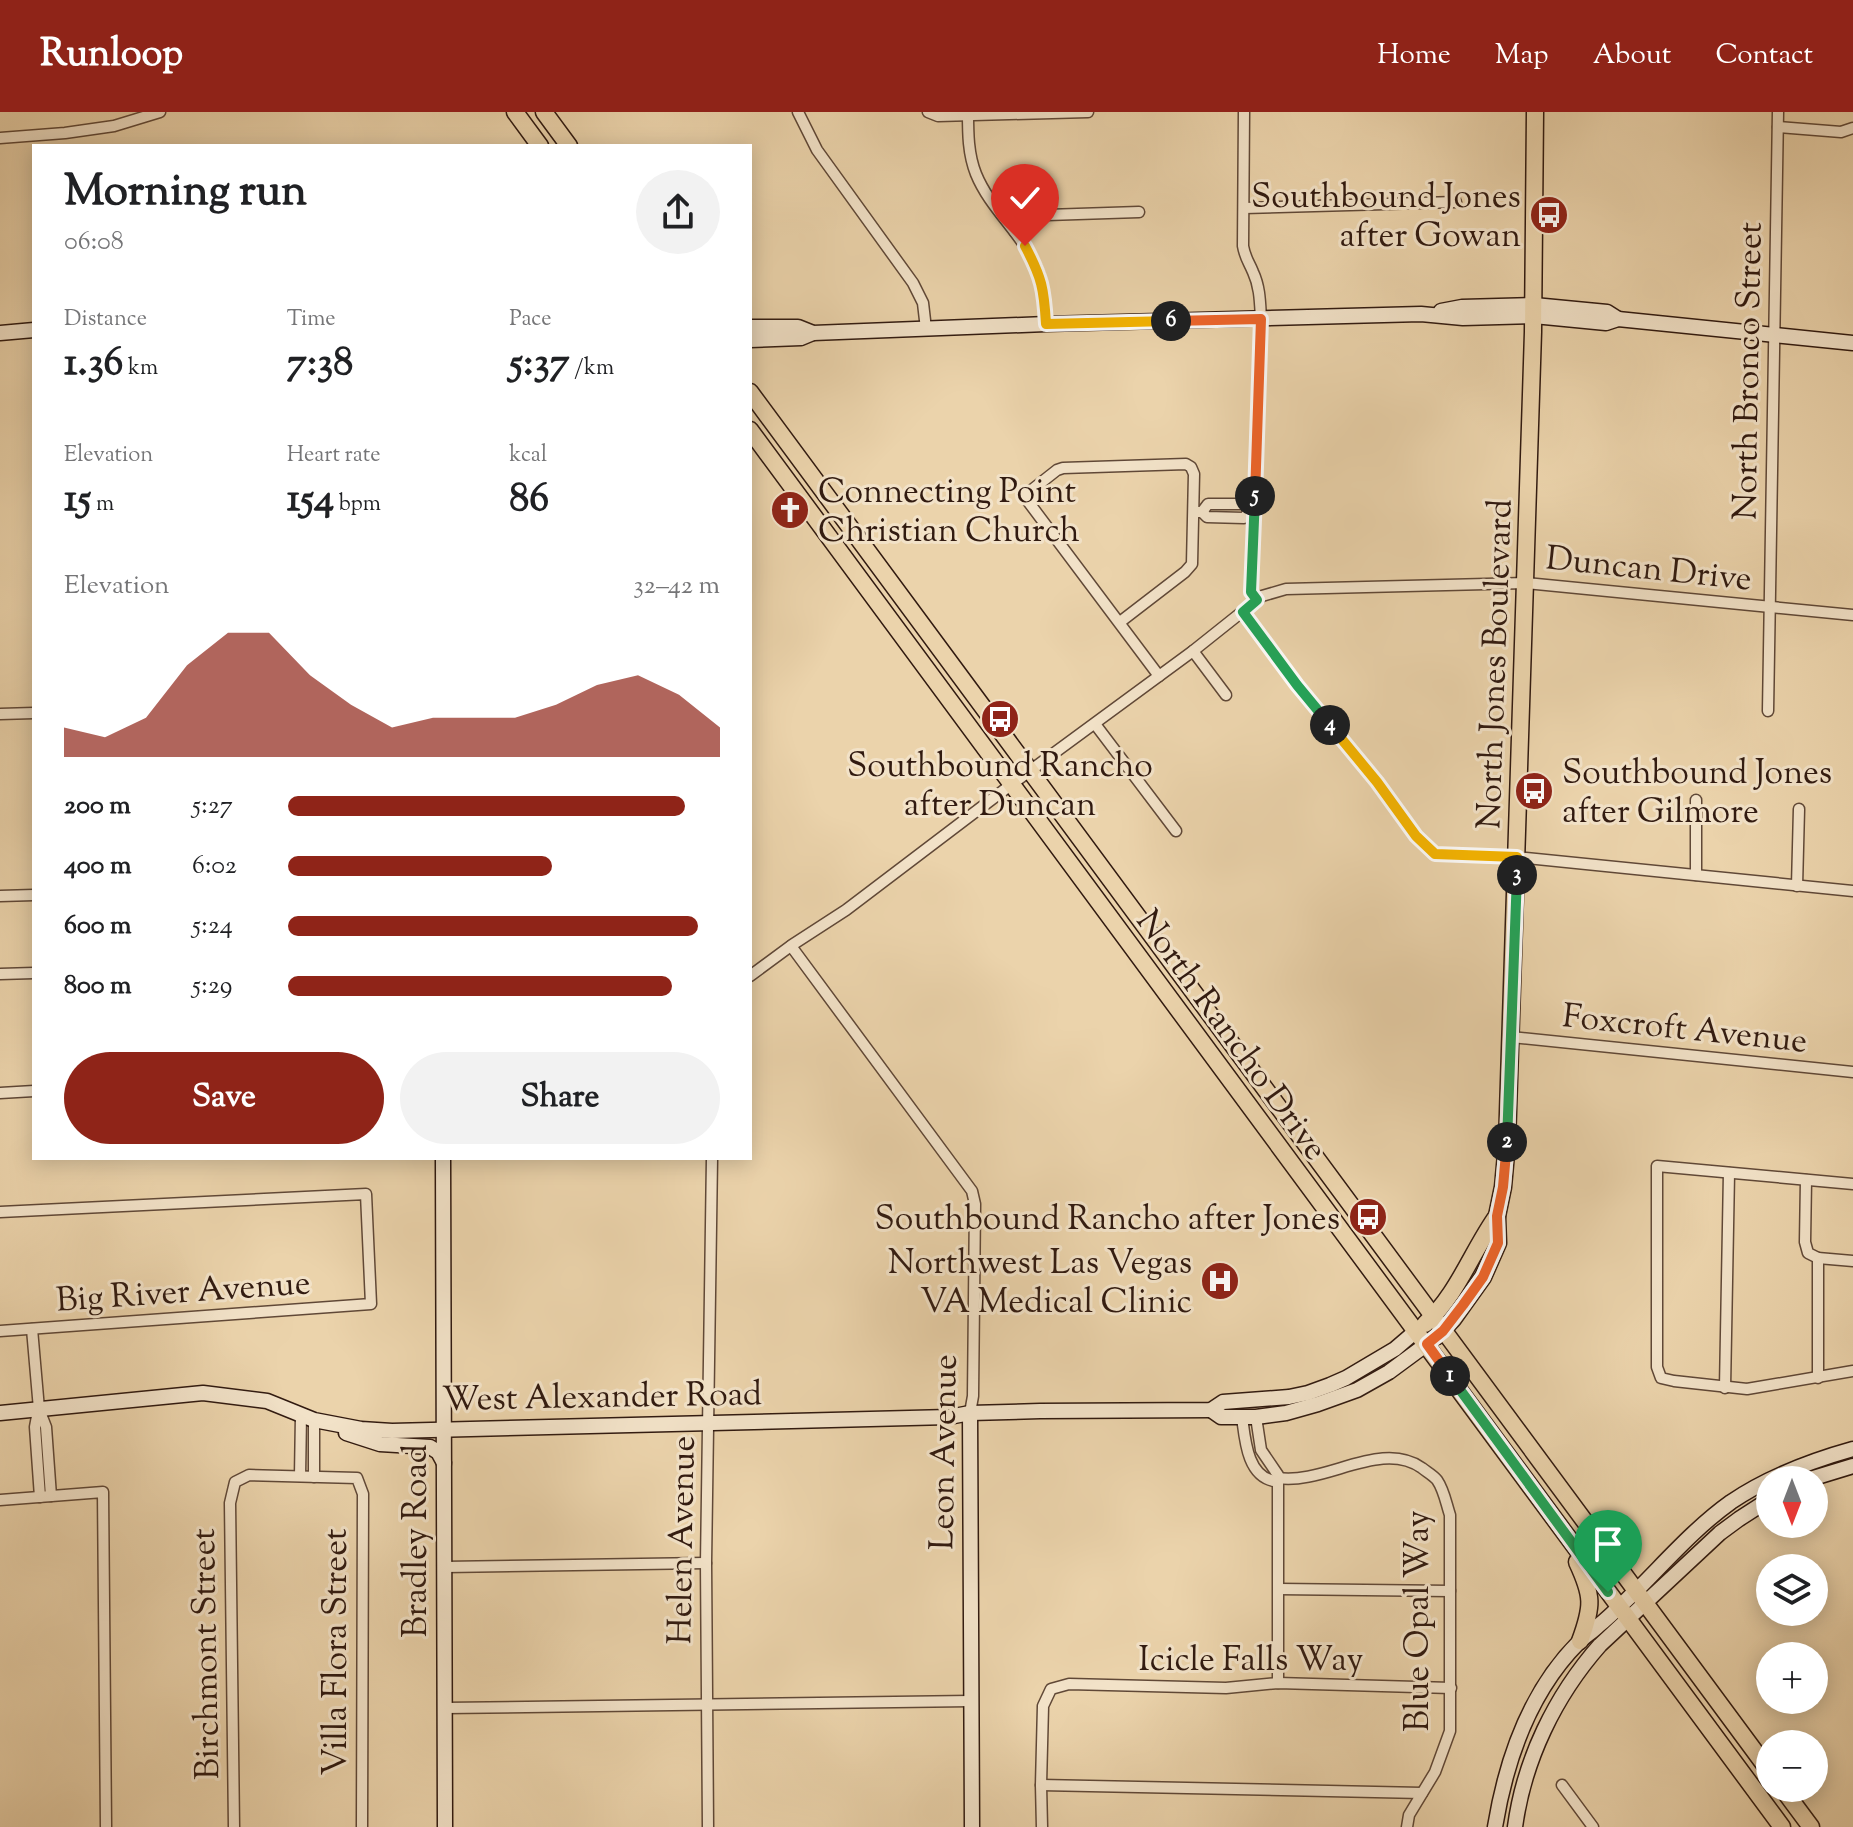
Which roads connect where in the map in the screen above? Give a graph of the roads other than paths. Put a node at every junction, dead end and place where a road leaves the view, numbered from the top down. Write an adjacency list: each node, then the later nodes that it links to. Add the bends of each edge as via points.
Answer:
1 (160, 112): 13 (street, via 114,126)
2 (515, 112): 14 (main road)
3 (544, 112): 15 (main road)
4 (798, 112): 24 (street, via 817,150 913,283 923,303)
5 (928, 112): 10 (street)
6 (1088, 112): 10 (street)
7 (1244, 112): 17 (street)
8 (1535, 112): 20 (main road, North Jones Boulevard)
9 (1778, 112): 11 (street, North Bronco Street)
10 (968, 114): 19 (street, via 976,175)
11 (1778, 127): 12 (street, via 1841,132); 28 (street, North Bronco Street)
12 (1853, 128)
13 (0, 138)
14 (539, 144)
15 (568, 144)
16 (1456, 202): 17 (street)
17 (1244, 208): 21 (street, via 1243,246 1259,291)
18 (1139, 212): 19 (street, via 1047,215)
19 (1015, 232): 22 (street, via 1039,272)
20 (1534, 310): 21 (main road, via 1463,318 1421,314); 28 (main road, via 1606,323 1618,319); 38 (main road, North Jones Boulevard)
21 (1261, 319): 22 (main road); 34 (street)
22 (1046, 324): 24 (main road)
23 (752, 327): 27 (main road, via 798,327)
24 (926, 329): 27 (main road)
25 (32, 330): 26 (main road)
26 (0, 333)
27 (813, 333): 29 (main road)
28 (1775, 335): 30 (main road); 41 (street, North Bronco Street)
29 (752, 340)
30 (1853, 343)
31 (752, 395): 35 (main road, North Rancho Drive)
32 (752, 433): 36 (main road, North Rancho Drive)
33 (1198, 512): 34 (street, via 1208,504 1245,504); 44 (street, via 1192,564); 44 (street, via 1194,474 1186,464 1063,468 1024,496)
34 (1252, 512): 39 (street, via 1251,592)
35 (863, 543): 36 (main road); 40 (main road, North Rancho Drive)
36 (838, 550): 37 (main road, North Rancho Drive)
37 (857, 577): 40 (main road, via 872,578 887,595); 53 (main road, North Rancho Drive)
38 (1526, 583): 39 (street, Duncan Drive, via 1286,589); 41 (street, Duncan Drive); 57 (main road, North Jones Boulevard)
39 (1257, 600): 42 (street, Duncan Drive)
40 (910, 607): 52 (main road, North Rancho Drive)
41 (1770, 607): 43 (street, Duncan Drive); 48 (street, North Bronco Street)
42 (1243, 612): 45 (street, Duncan Drive); 57 (street, via 1435,854)
43 (1853, 615)
44 (1120, 622): 46 (street)
45 (1193, 651): 46 (street, Duncan Drive); 47 (street)
46 (1159, 676): 51 (street, Duncan Drive)
47 (1226, 695)
48 (1768, 711)
49 (32, 713): 50 (street)
50 (0, 714)
51 (1095, 724): 52 (street, Duncan Drive); 56 (street)
52 (1030, 771): 53 (street, Duncan Drive); 80 (main road, North Rancho Drive)
53 (1012, 784): 63 (street, Duncan Drive); 84 (main road, North Rancho Drive)
54 (1696, 800): 58 (street)
55 (1799, 809): 59 (street)
56 (1176, 831)
57 (1517, 857): 58 (street); 67 (main road, North Jones Boulevard)
58 (1696, 875): 59 (street)
59 (1797, 886): 60 (street)
60 (1853, 891)
61 (32, 895): 62 (street)
62 (0, 896)
63 (791, 946): 66 (street, Duncan Drive); 91 (street, Leon Avenue, via 972,1191)
64 (32, 973): 65 (street)
65 (0, 974)
66 (752, 975)
67 (1511, 1037): 68 (street, Foxcroft Avenue); 77 (main road, North Jones Boulevard, via 1507,1143)
68 (1853, 1072)
69 (32, 1091): 70 (street)
70 (0, 1093)
71 (443, 1160): 95 (main road, Bradley Road)
72 (712, 1160): 94 (street, Helen Avenue)
73 (1729, 1173): 74 (street); 87 (street); 87 (street, via 1657,1166 1657,1367 1661,1378)
74 (1806, 1180): 75 (street); 78 (street, via 1805,1242 1808,1253)
75 (1853, 1184)
76 (0, 1212): 81 (street, Big River Avenue, via 366,1194 371,1304)
77 (1497, 1216): 80 (main road, North Jones Boulevard); 83 (main road, North Jones Boulevard, via 1498,1243 1483,1277)
78 (1818, 1258): 79 (street); 86 (street)
79 (1853, 1261)
80 (1433, 1317): 83 (main road, North Rancho Drive); 84 (main road, North Jones Boulevard)
81 (32, 1329): 82 (street, Big River Avenue); 88 (street)
82 (0, 1331)
83 (1443, 1331): 84 (main road, North Jones Boulevard); 115 (main road, North Rancho Drive)
84 (1421, 1338): 89 (main road, West Alexander Road, via 1308,1393 1223,1402); 92 (main road, West Alexander Road, via 1389,1372 1357,1390 1286,1413); 110 (main road, North Rancho Drive)
85 (1853, 1371): 86 (street)
86 (1818, 1378): 87 (street)
87 (1725, 1388)
88 (39, 1409): 90 (main road, West Alexander Road); 93 (main road, West Alexander Road, via 203,1393 267,1401); 105 (street, via 35,1427)
89 (1211, 1410): 91 (main road, West Alexander Road); 92 (main road, West Alexander Road, via 1221,1417)
90 (0, 1413)
91 (970, 1413): 94 (main road, West Alexander Road); 120 (main road, Leon Avenue)
92 (1249, 1417): 103 (street, via 1252,1463 1268,1480)
93 (315, 1419): 95 (main road, West Alexander Road, via 361,1429); 97 (main road, via 380,1444 430,1447); 101 (street); 102 (street)
94 (709, 1423): 95 (main road, West Alexander Road); 111 (street, Helen Avenue)
95 (444, 1429): 97 (main road, Bradley Road)
96 (1853, 1449): 98 (main road)
97 (444, 1463): 112 (main road, Bradley Road)
98 (1804, 1466)
99 (1853, 1466): 100 (main road)
100 (1828, 1474)
101 (300, 1476): 102 (street); 129 (street, Birchmont Street, via 249,1475 235,1482 230,1503)
102 (314, 1477): 130 (street, Villa Flora Street, via 357,1478 363,1494)
103 (1278, 1478): 113 (street); 114 (street, Blue Opal Way, via 1307,1478 1380,1458 1416,1464 1436,1478 1450,1515)
104 (1756, 1488): 115 (main road, via 1679,1547)
105 (46, 1496): 107 (street); 128 (street, via 103,1492)
106 (1756, 1499): 109 (main road, via 1732,1516)
107 (0, 1500)
108 (1756, 1508): 109 (main road)
109 (1730, 1526): 115 (main road)
110 (1563, 1531): 116 (main road, North Rancho Drive); 117 (main road, via 1590,1600)
111 (706, 1563): 112 (street); 121 (street, Helen Avenue)
112 (445, 1567): 122 (main road, Bradley Road)
113 (1279, 1589): 114 (street); 118 (street)
114 (1450, 1591): 119 (street, Blue Opal Way)
115 (1640, 1597): 116 (main road); 123 (main road, North Rancho Drive)
116 (1624, 1613): 117 (main road); 137 (main road, via 1557,1704 1535,1751); 139 (main road, North Rancho Drive)
117 (1580, 1641): 136 (main road, via 1520,1732)
118 (1278, 1683): 119 (street, Icicle Falls Way); 124 (street, Icicle Falls Way, via 1226,1688 1069,1684 1051,1689 1043,1706)
119 (1451, 1688): 126 (street, Blue Opal Way, via 1450,1731)
120 (971, 1701): 121 (street); 133 (main road, Leon Avenue)
121 (707, 1704): 122 (street); 132 (street, Helen Avenue)
122 (445, 1708): 131 (main road, Bradley Road)
123 (1756, 1753)
124 (1041, 1785): 126 (street); 134 (street)
125 (1562, 1785): 138 (street)
126 (1422, 1793): 135 (street, Blue Opal Way)
127 (1792, 1802): 140 (main road)
128 (106, 1827)
129 (234, 1827)
130 (362, 1827)
131 (445, 1827)
132 (708, 1827)
133 (972, 1827)
134 (1042, 1827)
135 (1407, 1827)
136 (1495, 1827)
137 (1515, 1827)
138 (1593, 1827)
139 (1782, 1827)
140 (1811, 1827)

